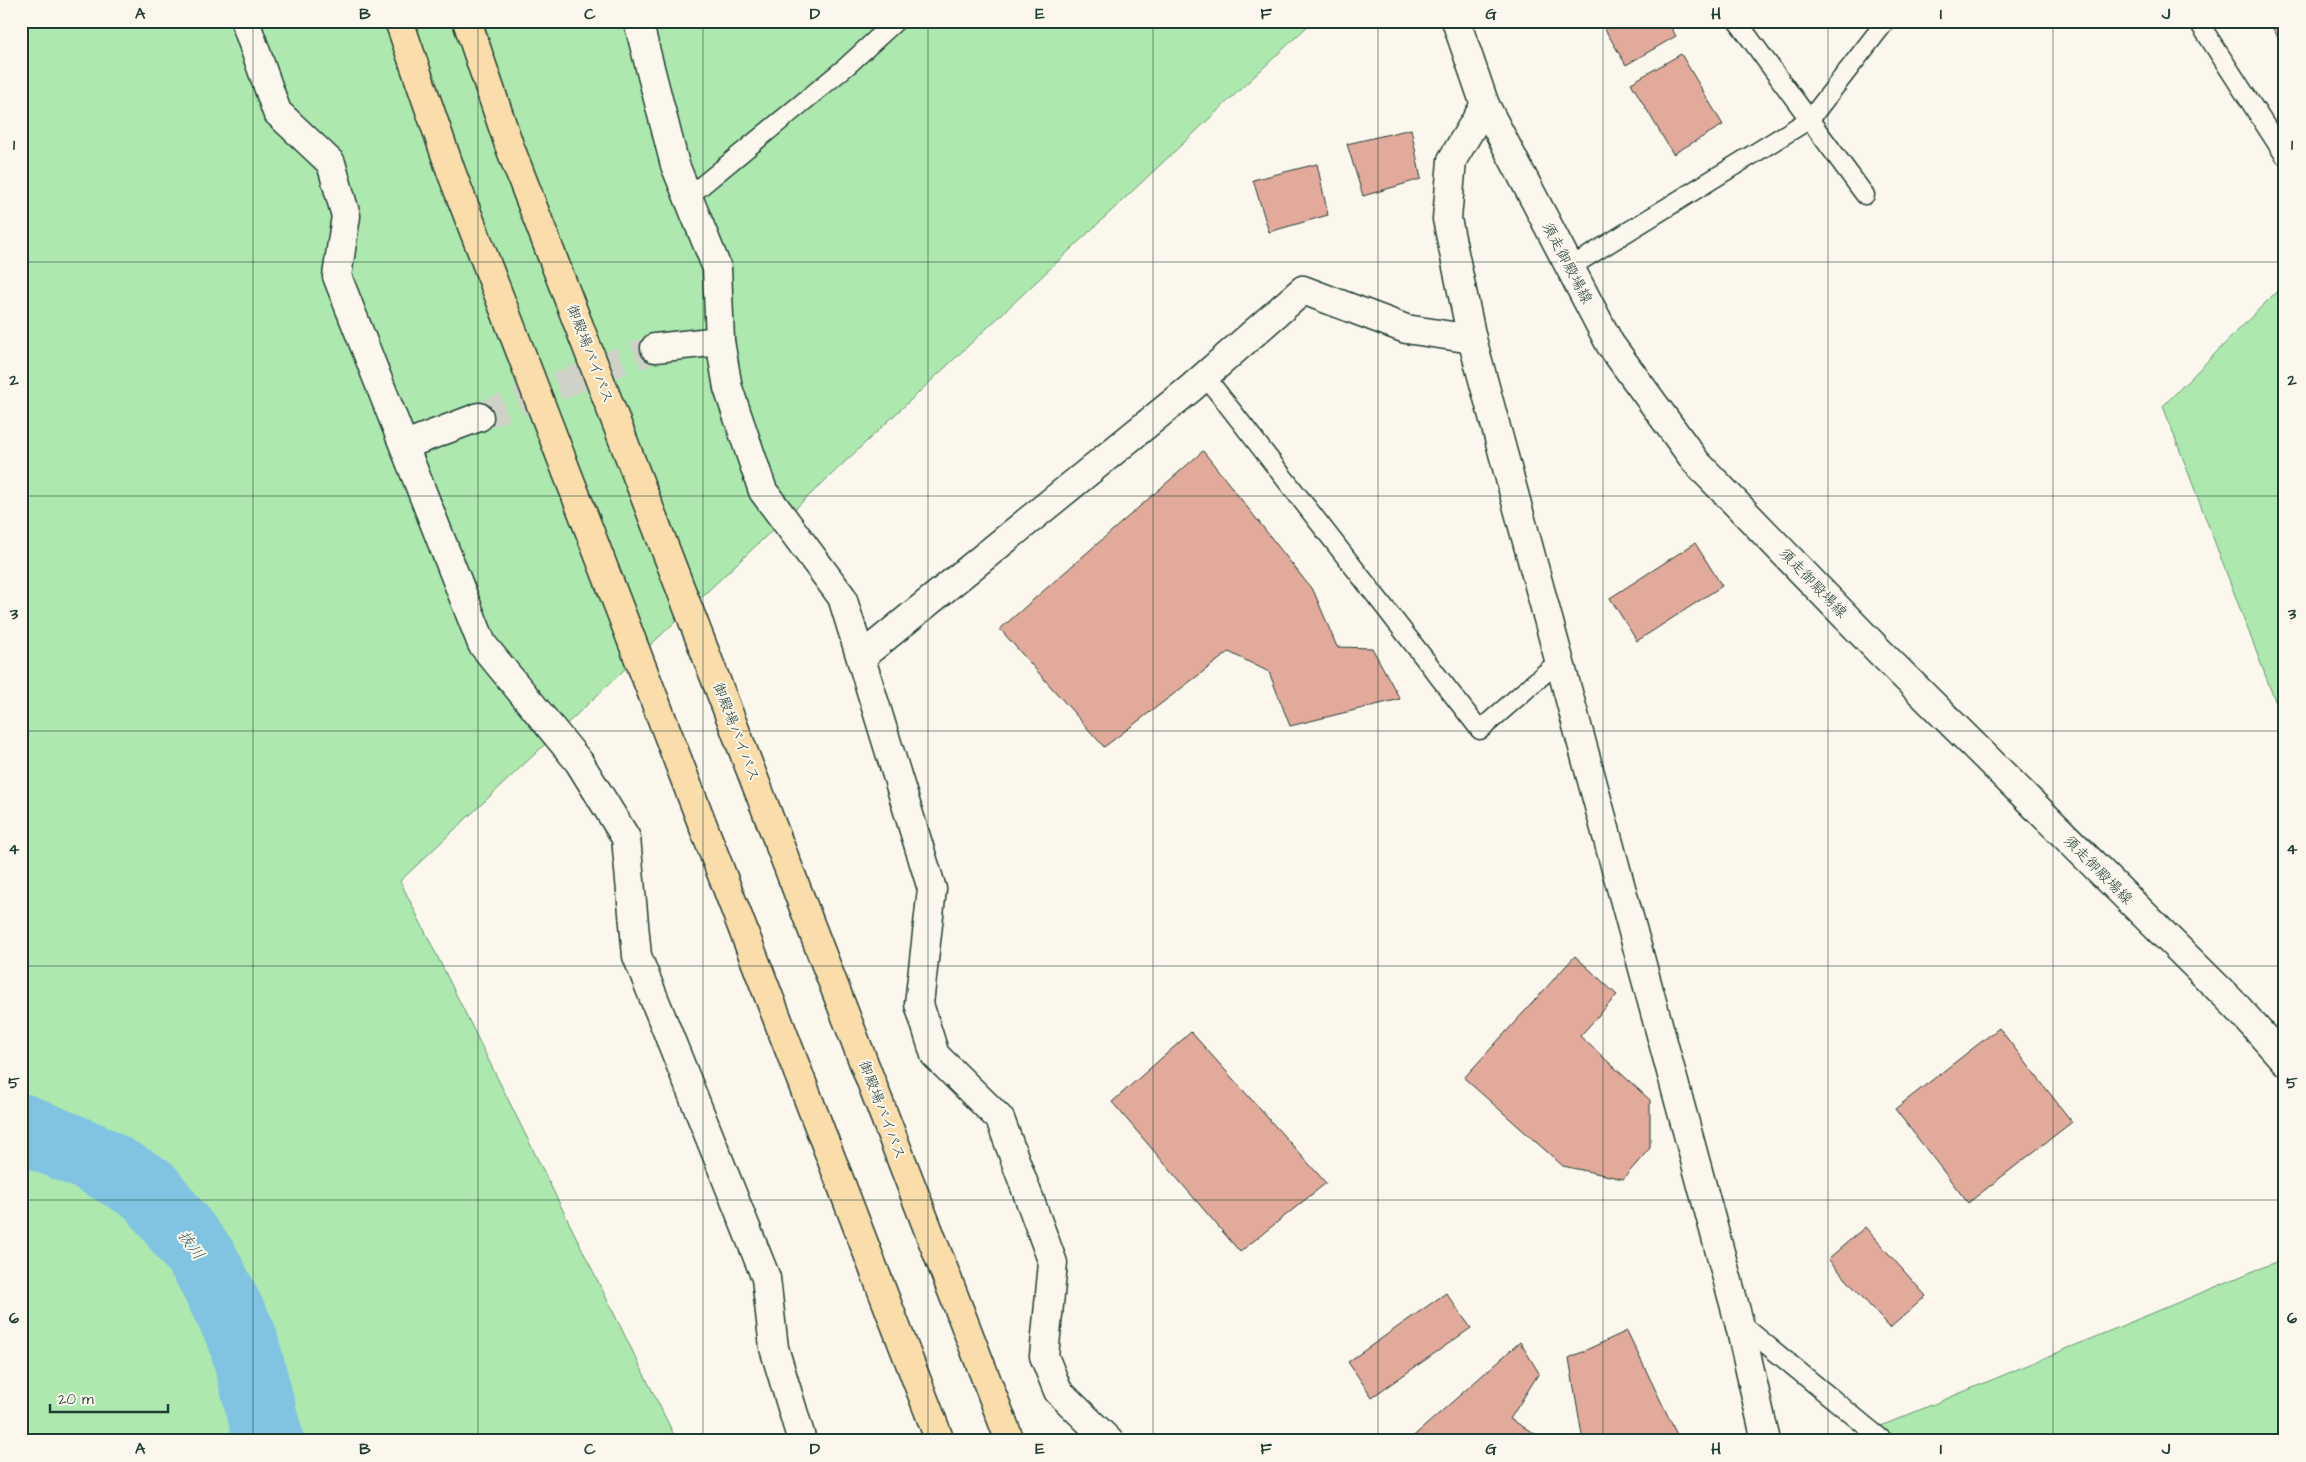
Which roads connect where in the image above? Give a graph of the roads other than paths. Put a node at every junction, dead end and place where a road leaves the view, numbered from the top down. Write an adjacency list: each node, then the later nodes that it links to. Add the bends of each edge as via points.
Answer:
1 (246, 21): 21 (street, via 277,112 331,164 346,216 337,276)
2 (399, 21): 27 (highway, via 452,174)
3 (467, 21): 28 (highway, 御殿場バイパス, via 509,145)
4 (638, 21): 14 (street, via 675,165)
5 (896, 21): 14 (lane, via 847,66)
6 (1456, 21): 10 (street, 須走御殿場線)
7 (1737, 21): 11 (lane)
8 (1886, 21): 11 (lane)
9 (2198, 21): 12 (lane)
10 (1485, 105): 15 (street, 須走御殿場線); 16 (street, via 1452,160 1447,219)
11 (1810, 119): 13 (lane); 15 (lane)
12 (2285, 156)
13 (1865, 195)
14 (688, 197): 17 (street, via 717,268)
15 (1569, 268): 24 (street, 須走御殿場線, via 1610,344 1696,462 1880,652 2237,1007)
16 (1472, 339): 19 (street, via 1406,329 1303,290); 23 (street)
17 (720, 341): 18 (street); 22 (street, via 728,388 763,491 842,597)
18 (655, 348)
19 (1205, 376): 22 (street); 23 (lane, via 1480,730)
20 (478, 417): 21 (street)
21 (405, 445): 26 (street, via 482,644 579,762 626,838 636,956 766,1278 774,1348)
22 (861, 657): 29 (street, via 932,889 919,1004 935,1055 1000,1119 1053,1263 1044,1356 1058,1391)
23 (1560, 660): 25 (street)
24 (2285, 1061)
25 (1739, 1322): 30 (street); 31 (lane)
26 (802, 1441)
27 (940, 1441)
28 (1010, 1441)
29 (1110, 1441)
30 (1766, 1441)
31 (1884, 1441)

